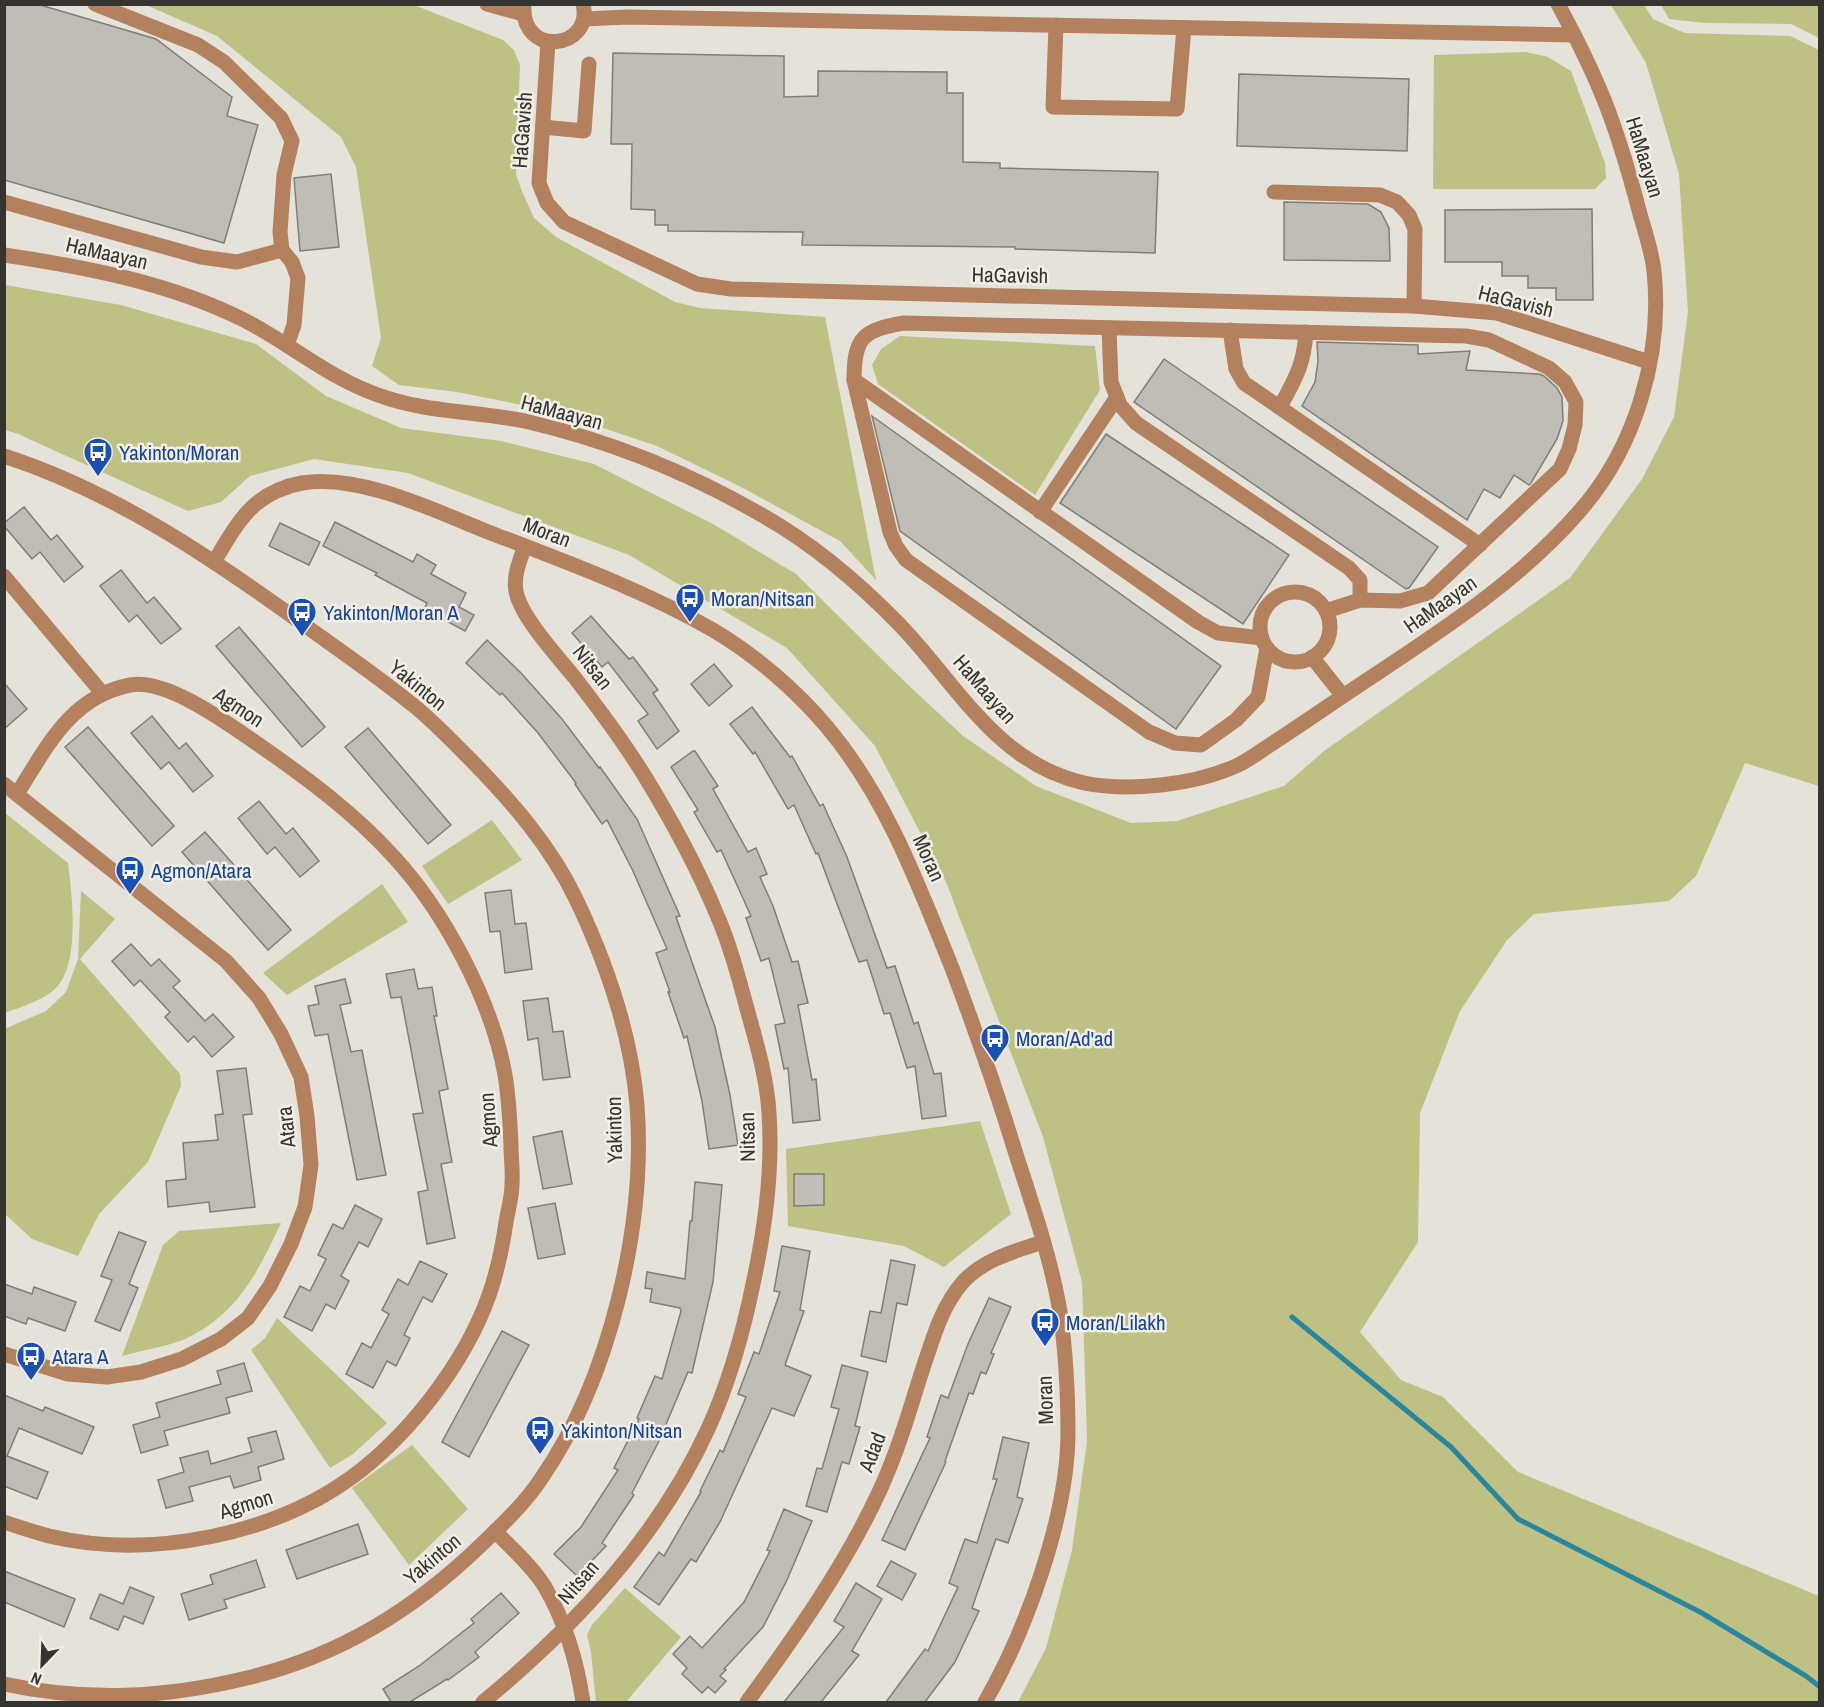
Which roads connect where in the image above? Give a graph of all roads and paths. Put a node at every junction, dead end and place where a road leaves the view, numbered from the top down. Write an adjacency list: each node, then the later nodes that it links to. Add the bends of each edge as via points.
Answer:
1 (95, 4): 14 (street, via 198,45 224,62 281,118 292,141 284,175)
2 (487, 4): 4 (street)
3 (1558, 4): 8 (street, HaMaayan)
4 (523, 9): 9 (street, via 525,24 531,32)
5 (583, 12): 6 (street, via 627,17); 9 (street, via 574,34 567,40)
6 (1056, 25): 7 (street); 7 (street, via 1053,107 1178,109)
7 (1185, 28): 8 (street)
8 (1574, 35): 21 (street, HaMaayan, via 1601,92 1628,167 1654,264 1657,315)
9 (548, 42): 11 (street, HaGavish)
10 (589, 64): 11 (street, via 584,131)
11 (543, 128): 16 (street, HaGavish, via 539,183 548,203 564,222 697,285 730,289)
12 (1274, 192): 16 (street, via 1380,195 1397,202 1409,215 1415,230)
13 (4, 202): 14 (street, via 201,257 237,262)
14 (282, 250): 20 (street, via 298,278 294,324)
15 (4, 255): 20 (street, HaMaayan, via 63,264 188,295)
16 (1414, 306): 21 (street, HaGavish, via 1497,313)
17 (1108, 328): 18 (street); 22 (street, via 904,323 879,327 863,337 854,358); 23 (street, via 1111,382)
18 (1230, 330): 19 (street); 24 (street, via 1236,369 1244,383)
19 (1306, 332): 24 (street, via 1297,377); 27 (street, via 1489,340 1549,368 1565,382 1576,402 1569,449 1560,470)
20 (287, 345): 36 (street, HaMaayan, via 345,381 382,397 530,423 582,437 638,456 762,515 863,587 1006,746 1040,766 1081,782 1118,787 1156,785 1195,779 1236,766)
21 (1649, 362): 36 (street, HaMaayan, via 1626,440 1581,511 1509,580 1462,617)
22 (854, 381): 26 (street); 33 (street, via 890,532 906,560 1149,732 1175,743 1201,745 1236,720 1258,697)
23 (1117, 397): 26 (street); 31 (street, via 1136,423 1349,568 1360,580)
24 (1280, 407): 27 (street)
25 (4, 456): 29 (street, Yakinton, via 74,484)
26 (1040, 512): 33 (street, via 1198,622 1218,633)
27 (1480, 545): 31 (street, via 1428,592 1400,601)
28 (525, 546): 29 (street, Moran, via 396,496 332,481 301,483 256,502); 38 (street, Moran, via 651,598 715,632 754,658 827,727 881,806 912,866 982,1045); 42 (street, Nitsan, via 515,577 523,613 644,774 718,917 760,1054 769,1112 769,1176 759,1256 728,1380 708,1430 677,1487 642,1540)
29 (214, 562): 41 (street, Yakinton, via 415,707 489,779 554,860 579,906 614,995 637,1103 634,1211 626,1263 596,1371 572,1429 540,1482)
30 (4, 576): 35 (street)
31 (1360, 600): 32 (street)
32 (1326, 611): 33 (street, via 1319,602 1298,593 1276,598 1262,616 1260,627); 34 (street, via 1330,633 1326,645)
33 (1265, 643): 34 (street, via 1275,656 1286,661)
34 (1312, 657): 36 (street)
35 (103, 694): 37 (street, Agmon, via 90,699 65,722); 40 (street, Agmon, via 136,684 164,690 205,708 348,811 394,857 445,928 488,1014 505,1073 512,1184 492,1286 449,1374 379,1456 344,1484 302,1508 261,1524 207,1537 152,1544 106,1544 52,1537)
36 (1343, 696)
37 (11, 789): 39 (street, Atara, via 226,961 259,998 301,1077 311,1165 305,1207 270,1286 248,1318 221,1339 182,1359 141,1372 107,1377 68,1374)
38 (1043, 1242): 46 (street, Adad, via 981,1267 963,1281 948,1301 880,1489 802,1626); 47 (street, Moran, via 1060,1312 1068,1439 1061,1495 1044,1565)
39 (4, 1353)
40 (4, 1522)
41 (495, 1531): 42 (street, via 544,1586); 43 (street, Yakinton, via 456,1569 366,1633 271,1672 211,1687 148,1695 43,1692)
42 (566, 1629): 44 (street, Nitsan); 45 (street)
43 (4, 1683)
44 (483, 1702)
45 (583, 1702)
46 (747, 1702)
47 (986, 1702)

